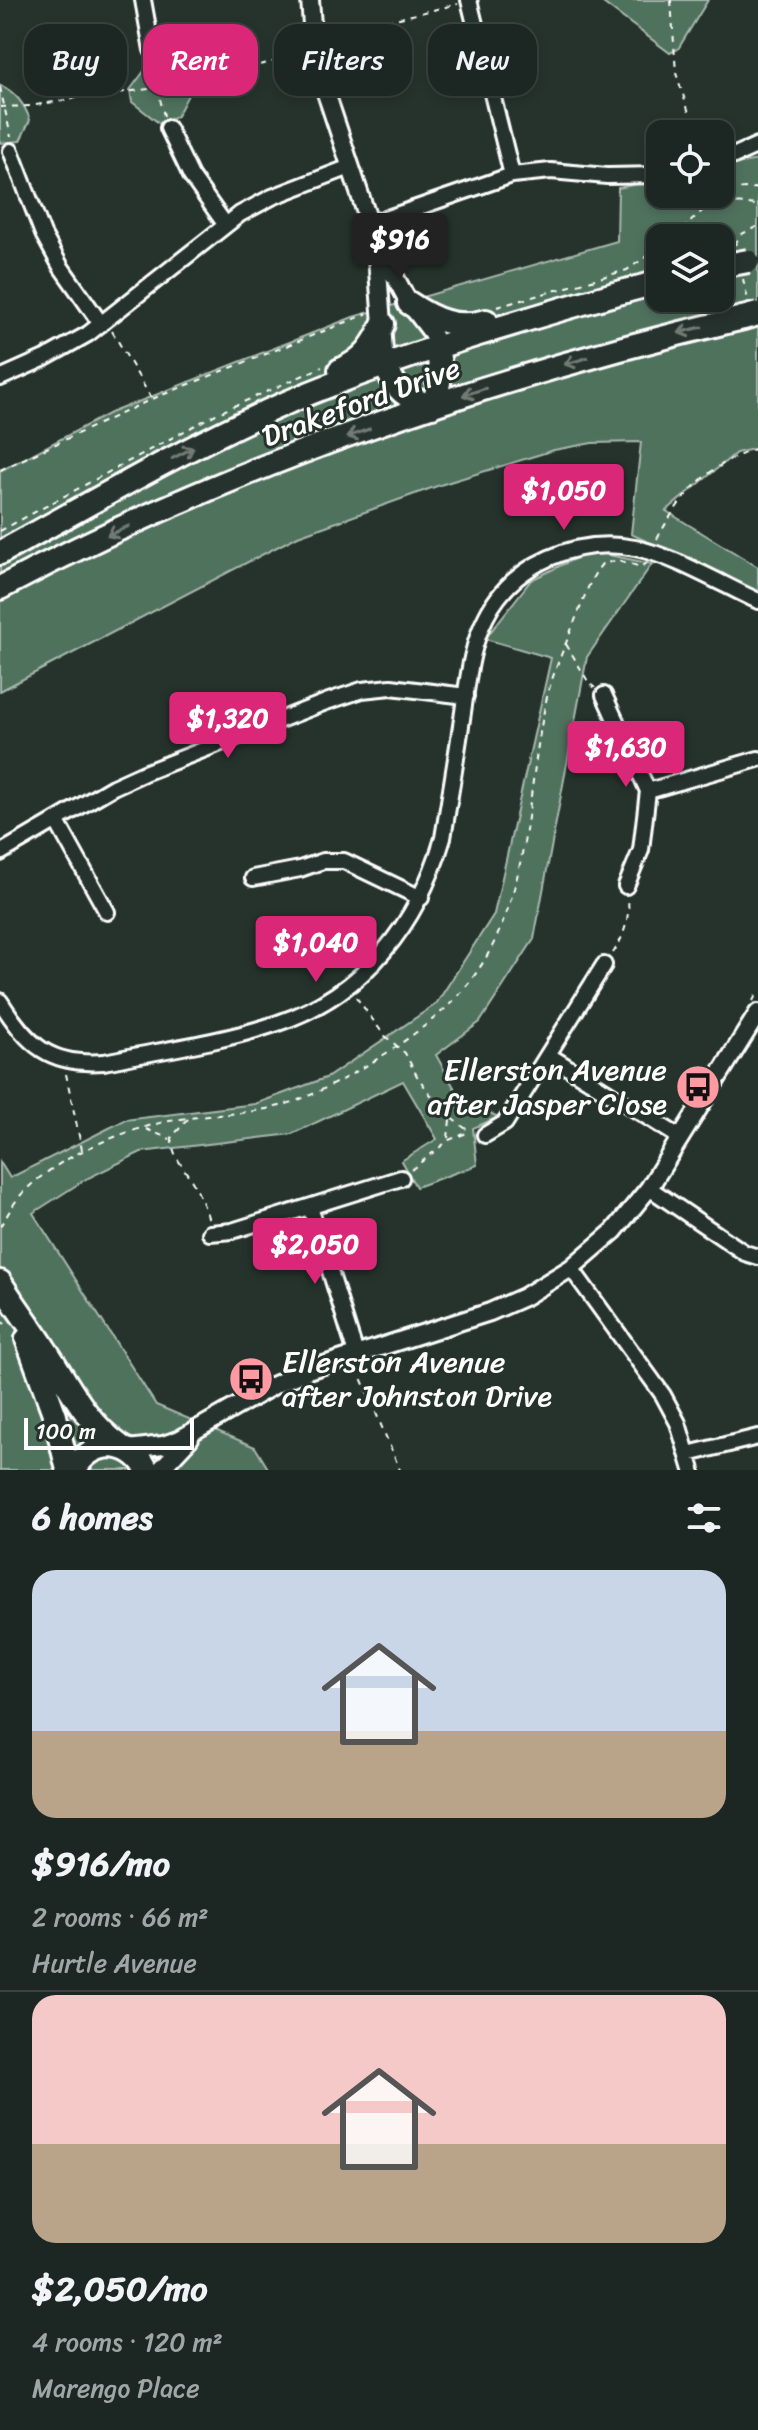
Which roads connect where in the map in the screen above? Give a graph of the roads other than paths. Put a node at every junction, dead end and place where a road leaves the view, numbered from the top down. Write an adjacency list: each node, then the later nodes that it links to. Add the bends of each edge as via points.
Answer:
1 (143, 0): 4 (street)
2 (310, 0): 9 (street, via 323,84)
3 (470, 1): 10 (street)
4 (147, 24)
5 (168, 128): 12 (street, via 191,176)
6 (758, 145): 8 (street)
7 (11, 151): 20 (street, via 43,234)
8 (734, 156)
9 (350, 167): 12 (street, via 272,197); 13 (street)
10 (512, 175): 11 (street, via 551,171); 13 (street)
11 (646, 175)
12 (225, 224): 20 (street)
13 (370, 224): 14 (street)
14 (376, 243): 16 (street); 19 (street)
15 (646, 286): 17 (main road, Drakeford Drive)
16 (409, 303): 17 (main road, via 445,323 470,326 535,308); 21 (street)
17 (558, 310): 21 (main road, Drakeford Drive)
18 (751, 316): 24 (main road, Drakeford Drive, one-way to 24, via 599,354)
19 (380, 317): 22 (street); 25 (main road, via 376,341 356,363 296,389)
20 (103, 322): 23 (street)
21 (437, 347): 22 (main road, Drakeford Drive); 24 (main road, via 440,386)
22 (385, 365): 24 (main road, via 400,391); 25 (main road, Drakeford Drive)
23 (0, 378)
24 (432, 406): 27 (main road, Drakeford Drive, one-way to 27, via 179,503)
25 (271, 410): 26 (main road, Drakeford Drive, one-way to 25)
26 (0, 553)
27 (0, 588)
28 (758, 601): 30 (street, via 638,549 574,549 525,572 492,607 477,638)
29 (604, 695): 32 (street)
30 (466, 696): 33 (street, via 391,687 347,694 144,773); 37 (street, via 443,838)
31 (758, 759): 32 (street)
32 (648, 791): 36 (street, via 641,850)
33 (56, 820): 34 (street); 38 (street)
34 (0, 853)
35 (253, 878): 37 (street, via 344,861)
36 (626, 886)
37 (421, 898): 40 (street, via 381,955 347,986 312,1009 246,1032 84,1063 44,1052 28,1040)
38 (107, 912)
39 (604, 965): 42 (street)
40 (0, 1001)
41 (758, 1013): 44 (street)
42 (548, 1055): 43 (street, via 505,1123); 44 (street)
43 (485, 1135)
44 (681, 1138): 46 (street)
45 (401, 1178): 47 (street)
46 (649, 1188): 49 (street); 50 (street, via 614,1231)
47 (310, 1207): 48 (street); 53 (street)
48 (210, 1233)
49 (758, 1257)
50 (571, 1268): 53 (street, via 490,1312); 57 (street, via 663,1395)
51 (0, 1282): 52 (main road)
52 (14, 1304): 56 (main road, via 84,1413); 58 (main road, via 47,1390)
53 (354, 1355): 54 (street, via 276,1384)
54 (197, 1431): 56 (street, via 163,1445); 61 (street)
55 (758, 1437): 57 (street)
56 (124, 1448): 59 (main road, via 96,1448); 60 (main road)
57 (688, 1454): 62 (street)
58 (68, 1470)
59 (75, 1470)
60 (147, 1470)
61 (160, 1470)
62 (692, 1470)

